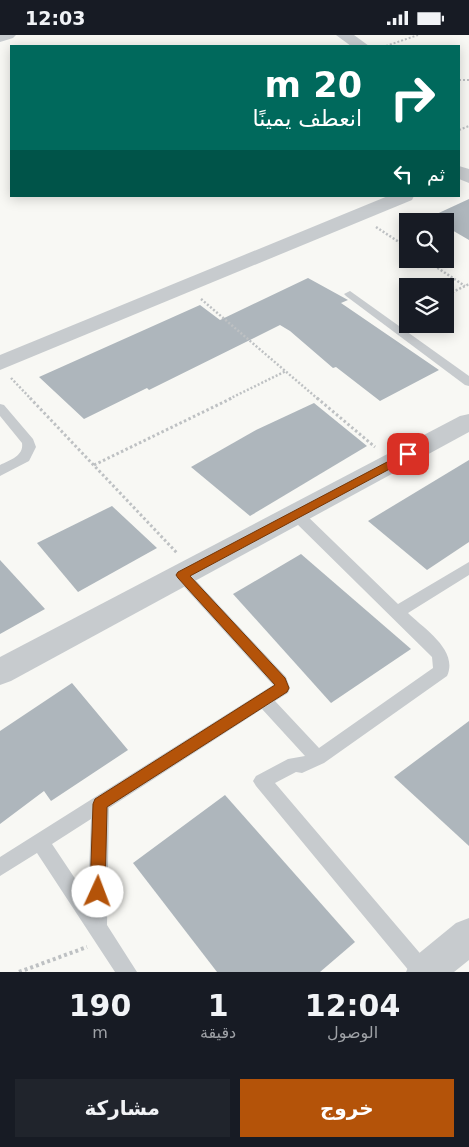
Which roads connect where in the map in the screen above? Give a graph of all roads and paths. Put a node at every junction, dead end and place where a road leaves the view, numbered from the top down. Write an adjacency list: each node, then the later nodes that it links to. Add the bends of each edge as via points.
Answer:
1 (8, 35): 4 (street)
2 (344, 35): 5 (street)
3 (418, 35): 6 (path)
4 (0, 37)
5 (359, 45)
6 (389, 45)
7 (403, 197): 8 (street)
8 (359, 215): 9 (path); 13 (street)
9 (399, 242)
10 (438, 268): 12 (path)
11 (469, 284): 12 (path)
12 (465, 286): 14 (path)
13 (186, 287): 16 (street); 17 (path)
14 (454, 292)
15 (350, 294): 18 (lane)
16 (3, 368): 22 (path)
17 (286, 371): 21 (path); 22 (path)
18 (469, 382)
19 (0, 408): 23 (lane, via 29,447 24,458)
20 (469, 422): 21 (street)
21 (393, 462): 24 (street)
22 (94, 465): 26 (path)
23 (0, 471)
24 (296, 514): 26 (street); 27 (lane)
25 (469, 567): 27 (lane)
26 (188, 572): 28 (street); 29 (lane, via 280,682 282,688)
27 (397, 612): 30 (lane, via 439,653 441,671)
28 (0, 672)
29 (264, 700): 30 (lane); 31 (lane)
30 (318, 758): 38 (lane, via 302,765 294,764 262,781)
31 (100, 804): 32 (lane); 34 (lane)
32 (40, 842): 33 (lane); 34 (lane)
33 (0, 867)
34 (102, 934): 36 (path); 37 (lane)
35 (469, 936): 38 (street)
36 (19, 972)
37 (127, 972)
38 (424, 972)

